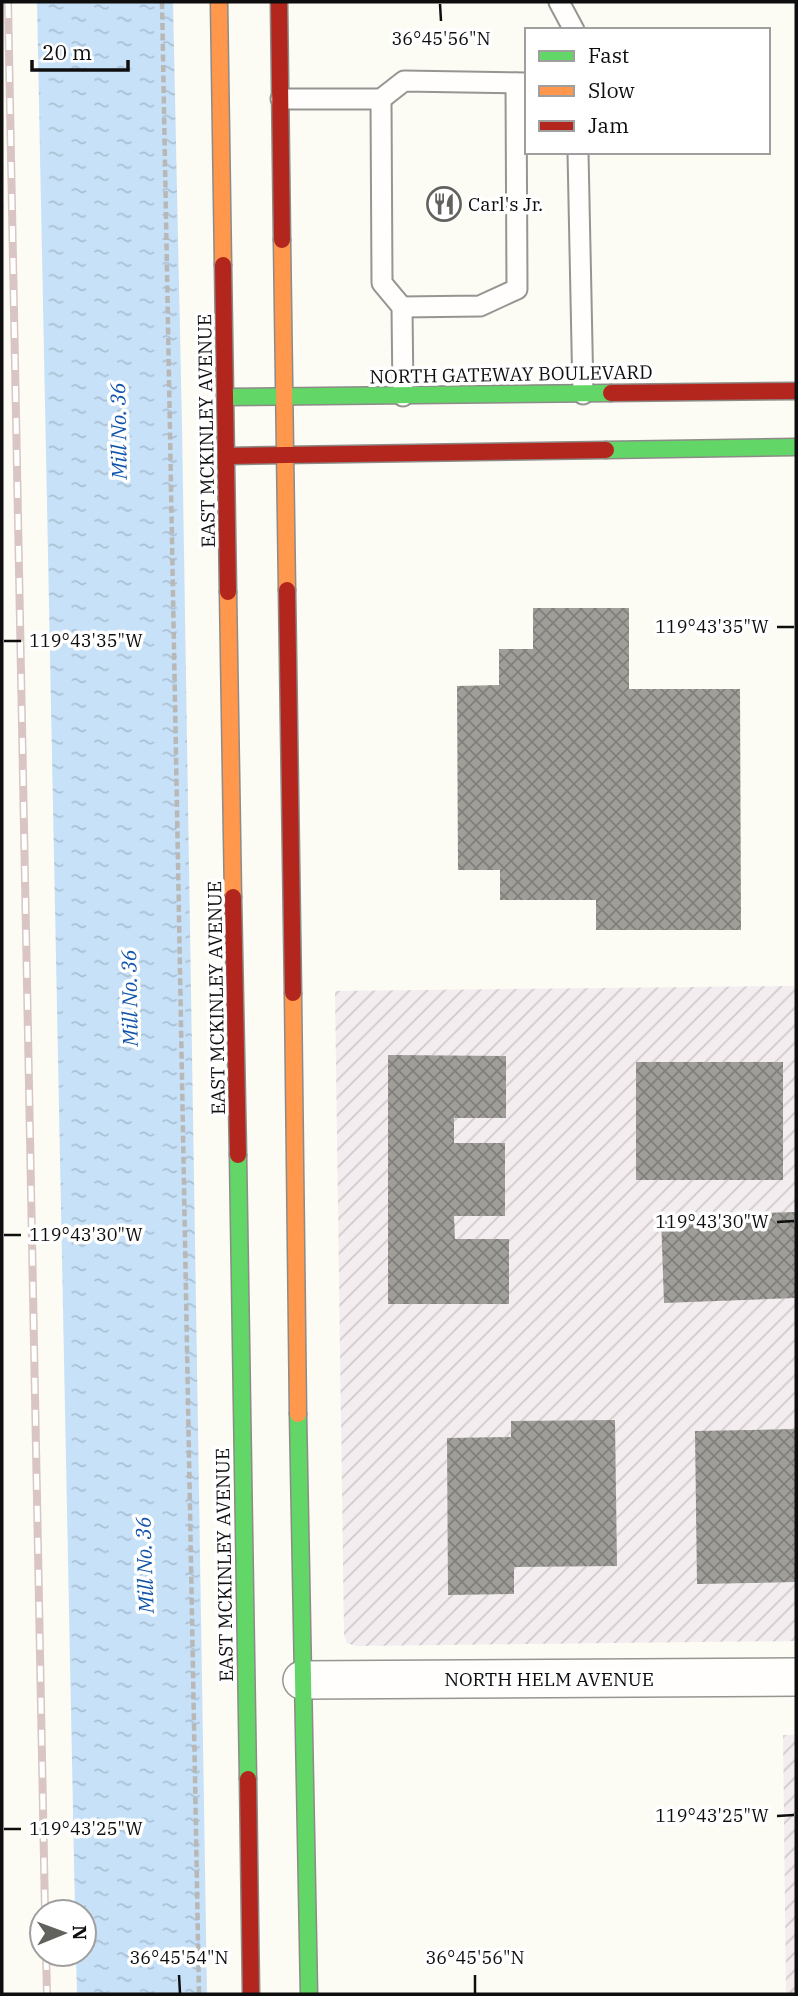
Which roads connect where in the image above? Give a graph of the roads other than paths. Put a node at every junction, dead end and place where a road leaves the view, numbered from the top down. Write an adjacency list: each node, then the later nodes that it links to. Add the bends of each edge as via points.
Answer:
1 (219, 2): 13 (main road, EAST MCKINLEY AVENUE)
2 (279, 2): 6 (main road)
3 (559, 2): 4 (lane)
4 (573, 28)
5 (521, 83): 7 (lane, via 404,81); 9 (lane, via 517,289 481,306)
6 (281, 99): 7 (lane); 14 (main road)
7 (381, 99): 9 (lane, via 382,283)
8 (578, 154): 11 (lane)
9 (402, 307): 12 (lane)
10 (796, 391): 11 (main road, NORTH GATEWAY BOULEVARD)
11 (583, 394): 12 (main road, NORTH GATEWAY BOULEVARD)
12 (403, 396): 14 (main road, NORTH GATEWAY BOULEVARD)
13 (226, 397): 14 (main road, NORTH GATEWAY BOULEVARD); 17 (main road, EAST MCKINLEY AVENUE)
14 (285, 397): 16 (main road)
15 (796, 447): 16 (main road)
16 (285, 455): 17 (main road); 21 (main road, via 293,933)
17 (228, 456): 18 (main road, EAST MCKINLEY AVENUE)
18 (241, 1293): 19 (main road); 22 (main road, EAST MCKINLEY AVENUE)
19 (257, 1384)
20 (796, 1677): 21 (street, NORTH HELM AVENUE)
21 (296, 1678): 23 (main road)
22 (251, 1994)
23 (309, 1994)

